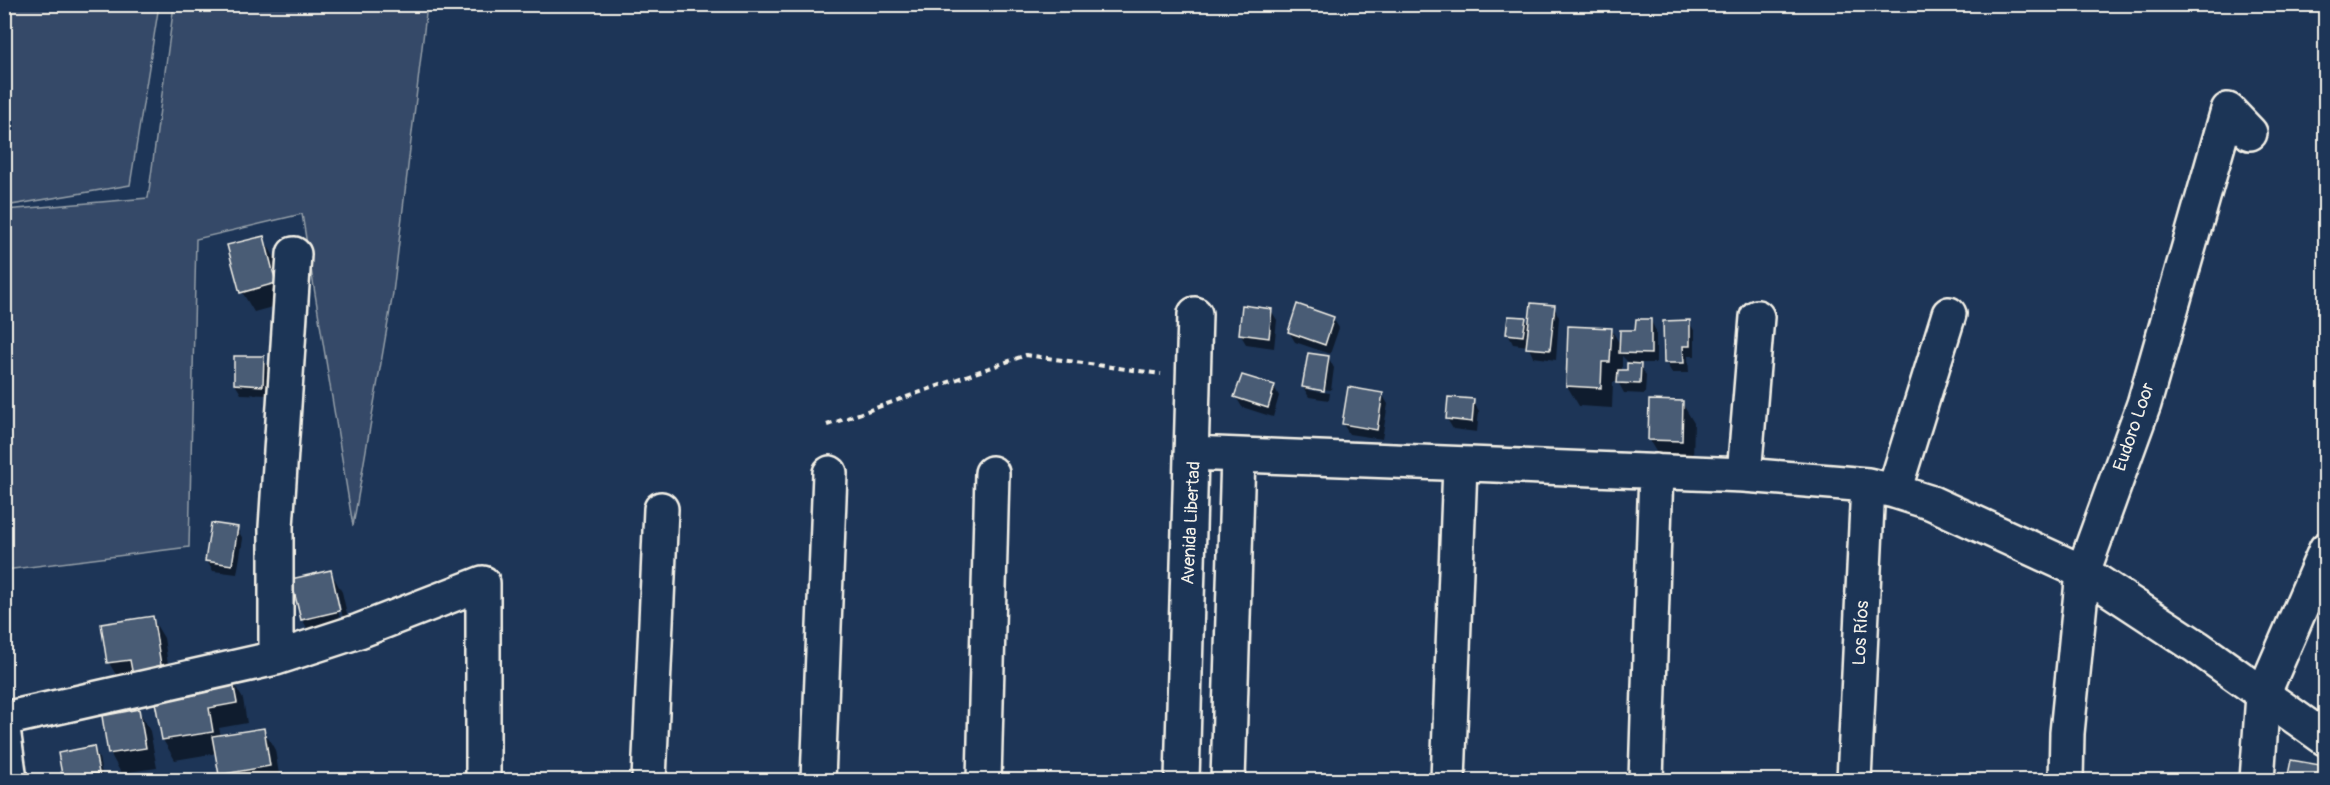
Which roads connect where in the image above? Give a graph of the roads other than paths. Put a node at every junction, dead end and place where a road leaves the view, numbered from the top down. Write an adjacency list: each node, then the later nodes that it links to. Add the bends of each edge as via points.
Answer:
1 (2250, 133): 16 (street, Eudoro Loor, via 2228,110 2144,404)
2 (294, 254): 17 (street, via 276,527)
3 (1195, 314): 6 (street)
4 (1949, 314): 13 (street, Los Ríos)
5 (1757, 317): 12 (street)
6 (1191, 453): 7 (street, Avenida Libertad); 27 (street, Avenida Libertad)
7 (1238, 456): 8 (street, Avenida Libertad); 28 (street)
8 (1460, 466): 9 (street, Avenida Libertad); 29 (street)
9 (1656, 471): 12 (street, Avenida Libertad); 30 (street)
10 (830, 473): 25 (street)
11 (993, 473): 26 (street)
12 (1743, 475): 13 (street, Avenida Libertad)
13 (1881, 488): 16 (street, Avenida Libertad, via 1942,508); 31 (street, Los Ríos)
14 (661, 509): 24 (street)
15 (2325, 549): 18 (street)
16 (2083, 572): 18 (street, Avenida Libertad); 32 (street, Eudoro Loor)
17 (276, 658): 19 (street); 23 (street, via 483,583)
18 (2263, 695): 21 (street, Avenida Libertad); 33 (street)
19 (4, 719)
20 (4, 736): 22 (street)
21 (2325, 739)
22 (10, 780)
23 (483, 780)
24 (650, 780)
25 (818, 780)
26 (984, 780)
27 (1182, 780)
28 (1228, 780)
29 (1448, 780)
30 (1646, 780)
31 (1854, 780)
32 (2066, 780)
33 (2257, 780)

